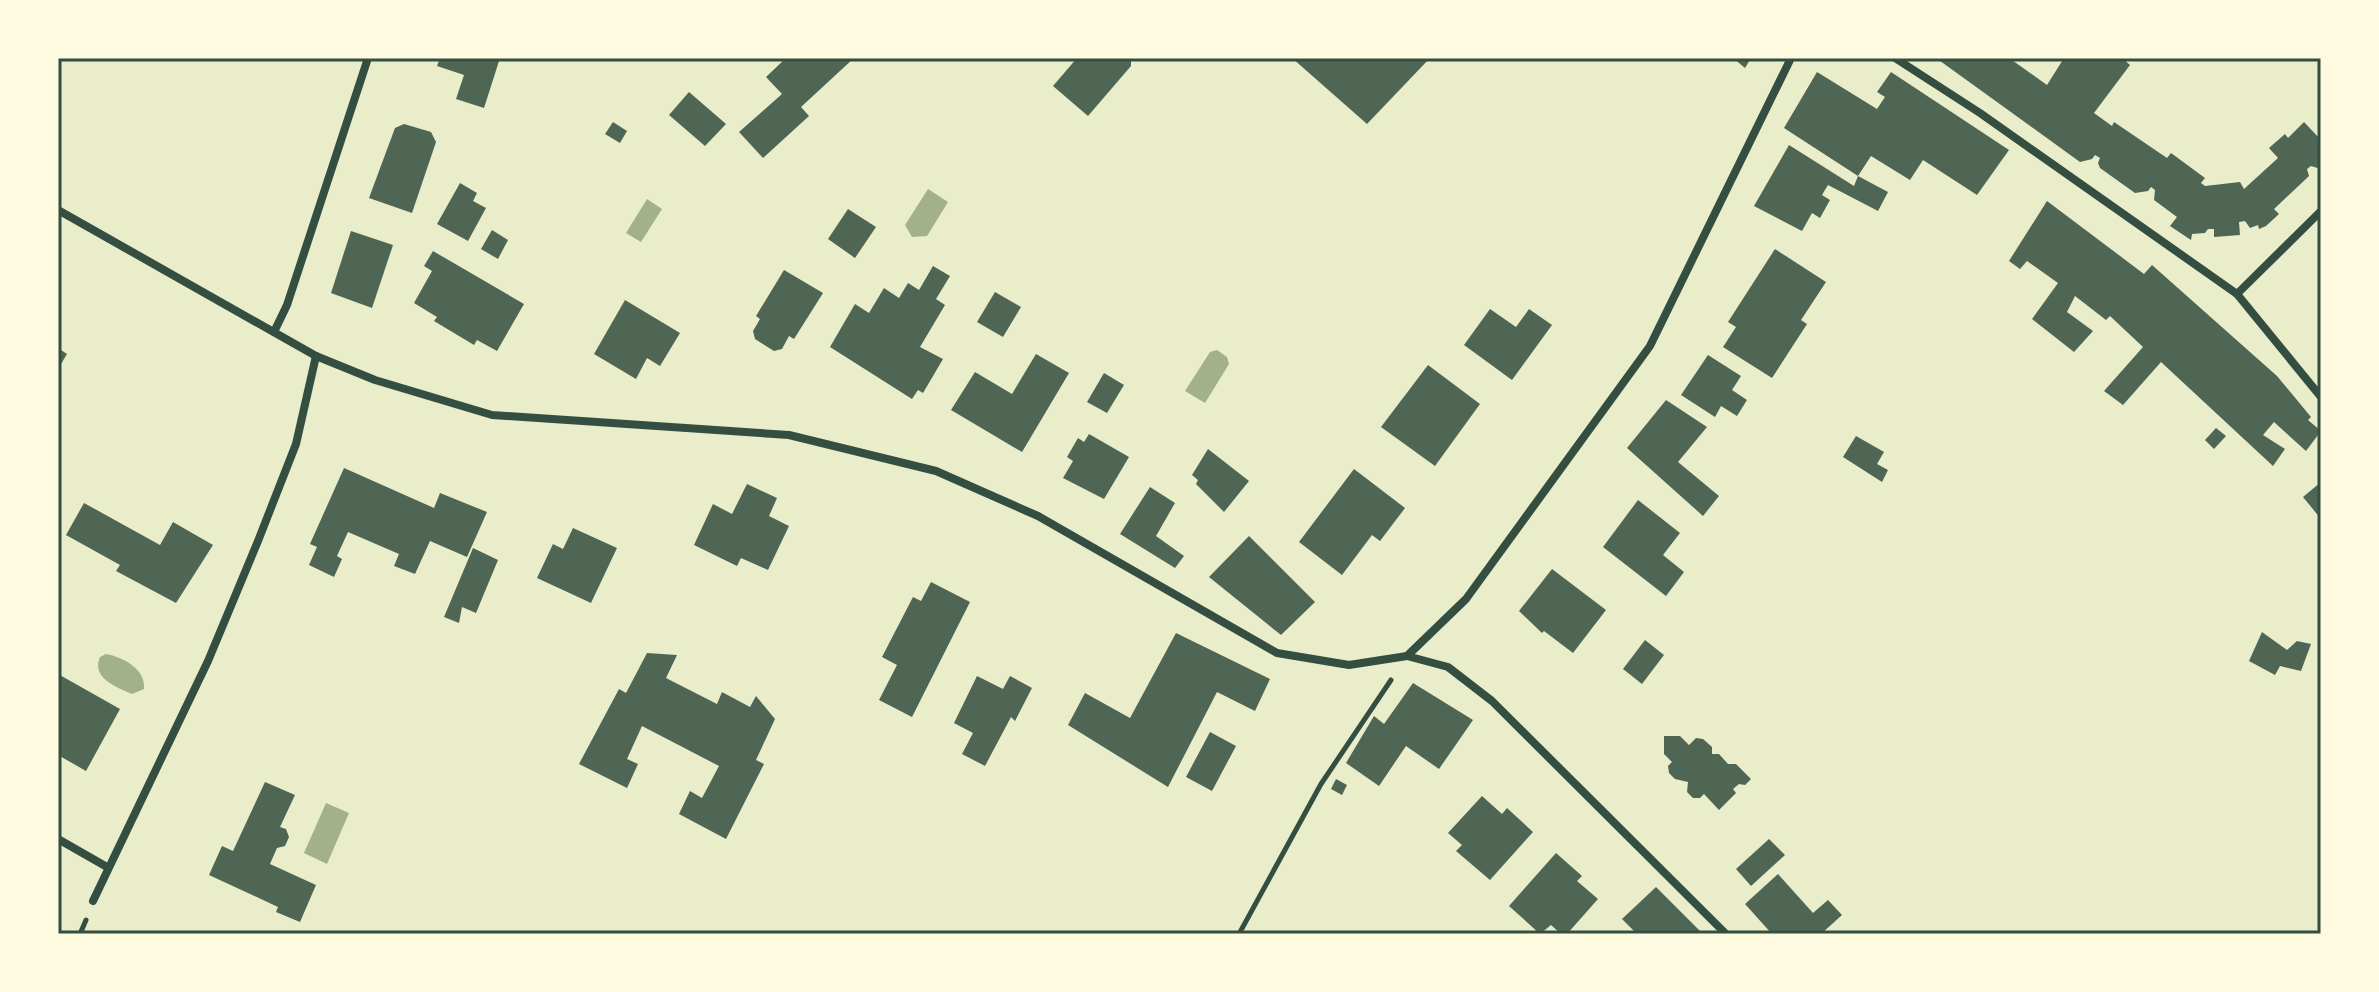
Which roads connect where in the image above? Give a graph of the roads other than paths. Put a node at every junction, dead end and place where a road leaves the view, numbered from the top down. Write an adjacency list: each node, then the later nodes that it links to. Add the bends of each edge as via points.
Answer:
1 (368, 58): 7 (street)
2 (1791, 58): 10 (street, via 1650,346 1466,599)
3 (1895, 58): 6 (street)
4 (58, 210): 7 (street)
5 (2321, 211): 6 (street)
6 (2237, 294): 9 (street)
7 (274, 332): 8 (street)
8 (316, 356): 10 (street, via 375,380 492,415 789,435 936,471 1038,516 1277,653 1349,665); 12 (street, via 296,444 258,541 208,661)
9 (2321, 397)
10 (1407, 656): 14 (street, via 1448,667 1492,701)
11 (58, 839): 12 (street)
12 (107, 867): 13 (street)
13 (93, 901)
14 (1726, 934)

